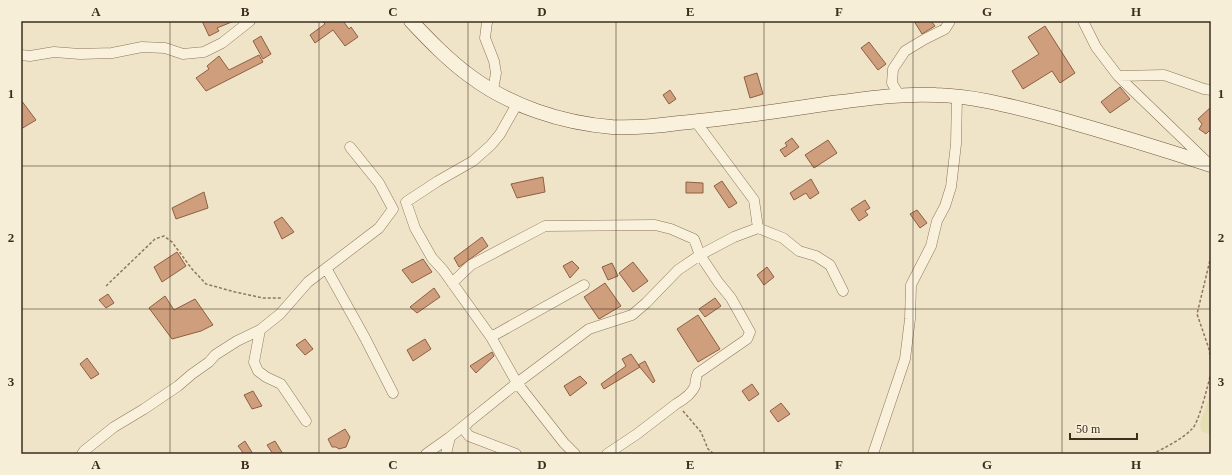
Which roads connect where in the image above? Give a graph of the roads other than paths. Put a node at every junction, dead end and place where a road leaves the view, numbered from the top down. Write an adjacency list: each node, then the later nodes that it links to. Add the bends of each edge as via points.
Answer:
1 (250, 21): 6 (street, via 222,43 204,52 183,54 165,48 142,47 112,53 54,52)
2 (411, 21): 8 (main road, via 440,51 470,76)
3 (488, 21): 8 (street, via 485,38 496,73)
4 (950, 21): 10 (street, via 945,29 905,51 893,69 892,83)
5 (1083, 21): 7 (street, via 1096,47)
6 (21, 55)
7 (1118, 76): 9 (street, via 1164,75); 15 (street)
8 (493, 90): 12 (main road)
9 (1211, 90)
10 (899, 95): 11 (main road); 13 (main road)
11 (957, 96): 15 (main road, via 997,102); 36 (street, via 956,144 951,187 946,206 937,221 931,246 911,285 905,359)
12 (517, 104): 13 (main road, via 579,122 612,127); 16 (street, via 500,134 474,161)
13 (696, 122): 18 (street, via 754,200)
14 (350, 147): 17 (street, via 379,183)
15 (1210, 165)
16 (406, 202): 17 (street); 21 (street, via 422,241)
17 (393, 209): 20 (street, via 378,228)
18 (758, 228): 19 (street); 23 (street, via 783,238 799,251 816,256 830,265)
19 (700, 255): 21 (street, via 694,239 655,225 545,226 471,265); 26 (street, via 678,270 632,315 589,329); 35 (street, via 731,298 750,332 747,339 698,373 695,386 683,400)
20 (326, 268): 24 (street, via 308,282 280,314); 27 (street)
21 (452, 283): 25 (street)
22 (584, 285): 25 (street)
23 (842, 291)
24 (260, 330): 28 (street, via 254,362 258,371 281,384); 30 (street, via 215,355 178,386 114,427)
25 (491, 337): 26 (street)
26 (518, 383): 29 (street); 33 (street, via 463,428 469,436); 34 (street)
27 (393, 393)
28 (306, 421)
29 (450, 438): 31 (street); 32 (street)
30 (82, 454)
31 (426, 454)
32 (446, 454)
33 (516, 454)
34 (575, 454)
35 (607, 454)
36 (873, 454)

